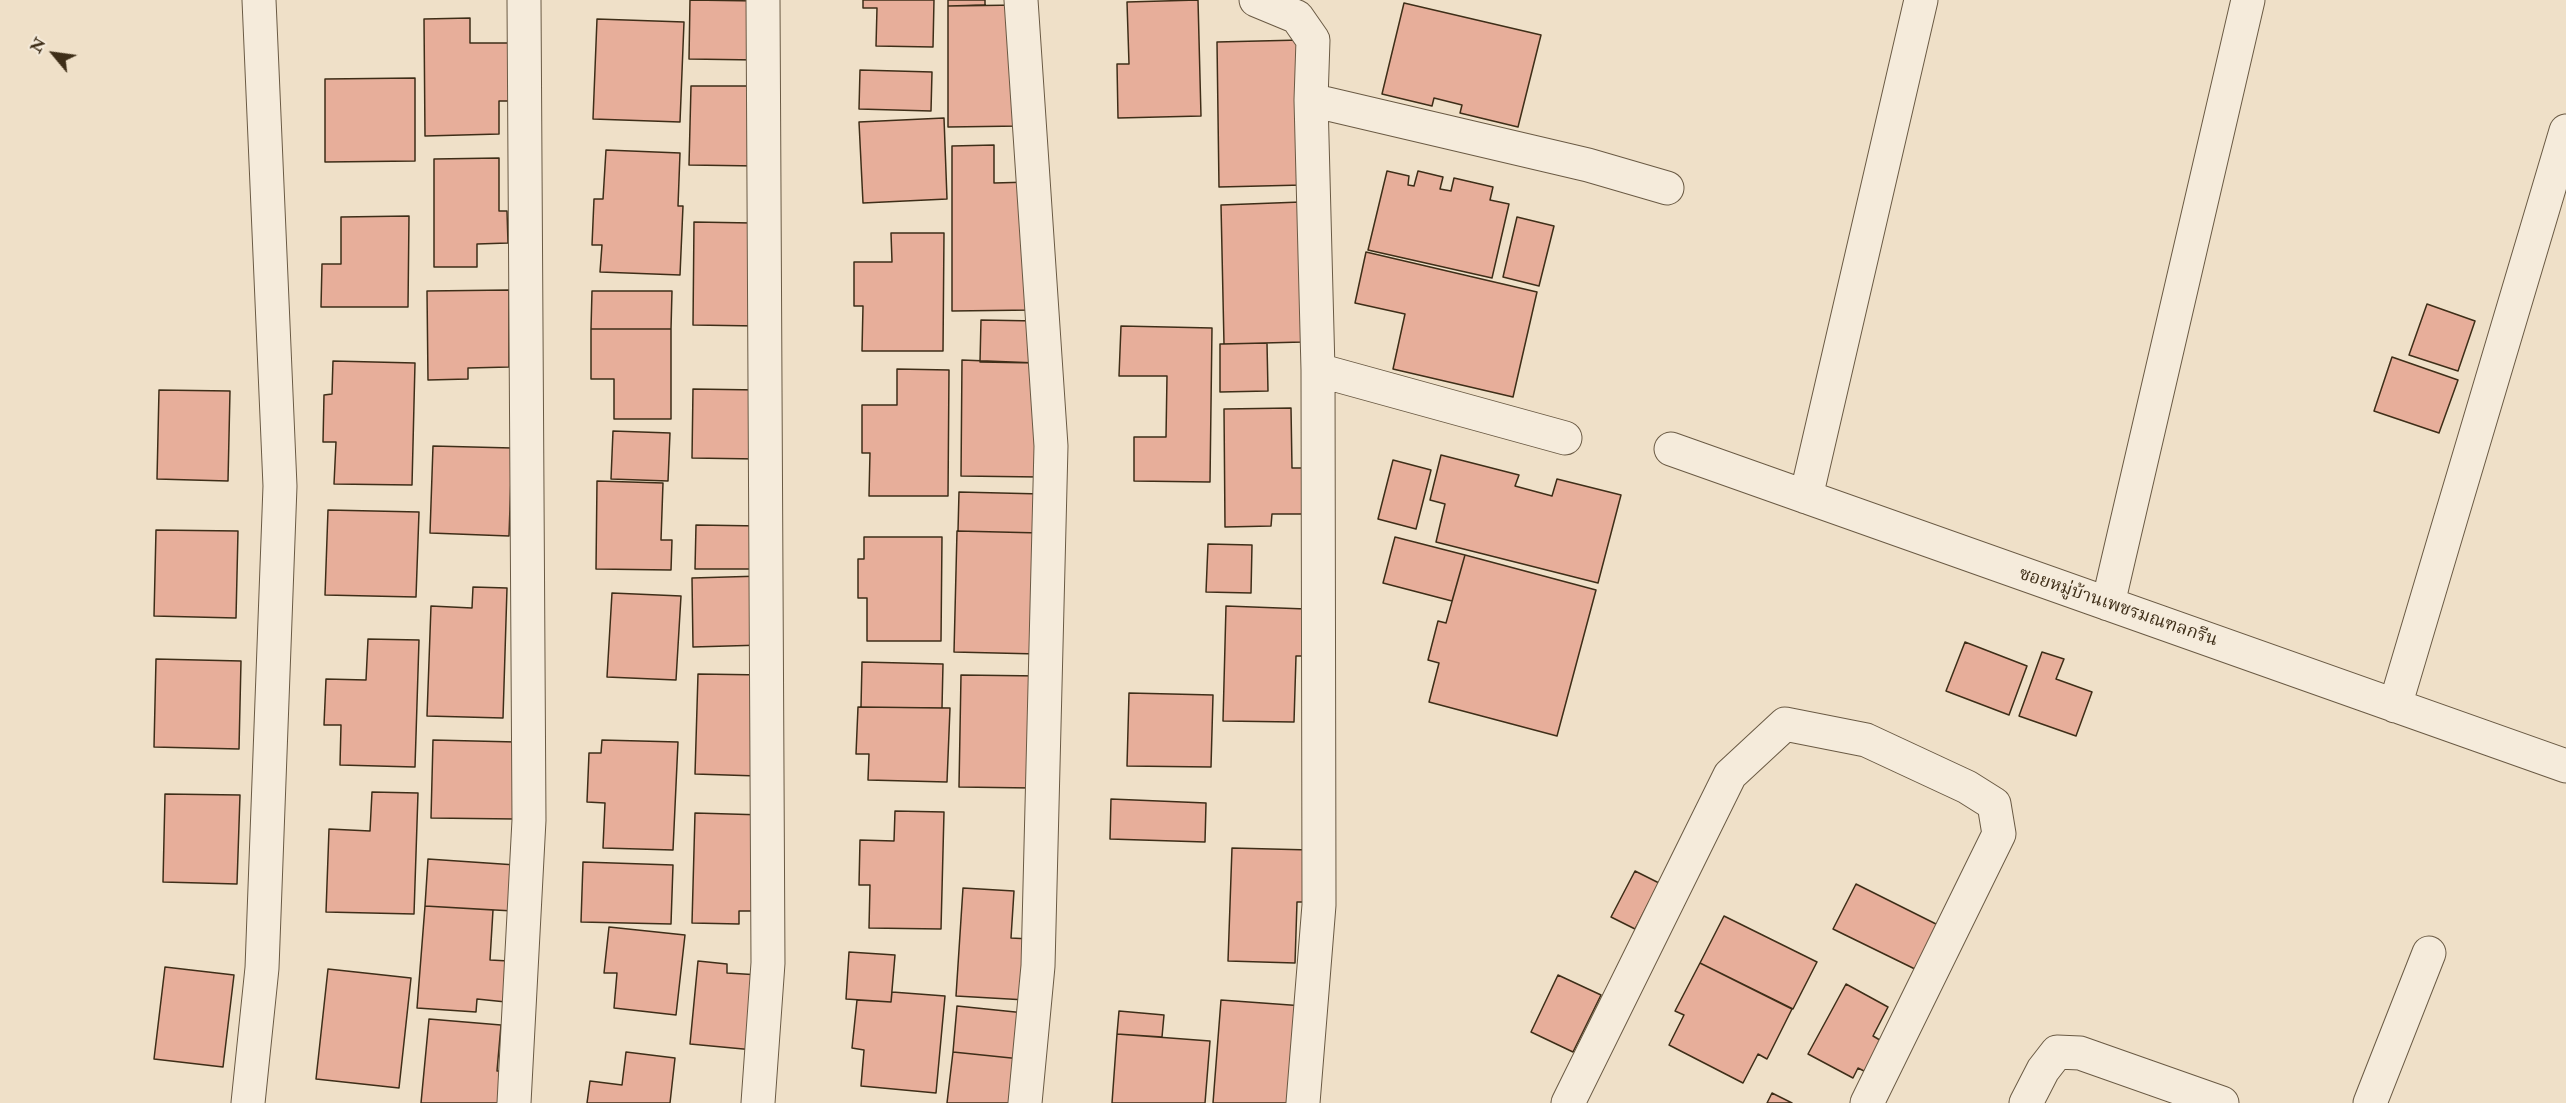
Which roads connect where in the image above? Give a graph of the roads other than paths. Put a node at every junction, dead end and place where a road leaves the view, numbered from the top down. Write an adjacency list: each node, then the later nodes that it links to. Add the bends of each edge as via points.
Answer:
1 (259, 0): 19 (street, via 280,486 262,968)
2 (524, 0): 20 (street, via 529,820)
3 (763, 0): 21 (street, via 768,963)
4 (1021, 0): 22 (street, via 1051,446 1038,966)
5 (1256, 0): 8 (street, via 1297,17 1313,40)
6 (1921, 0): 14 (street)
7 (2248, 0): 15 (street)
8 (1311, 100): 10 (street, via 1588,165); 11 (street)
9 (2566, 131): 16 (street)
10 (1667, 188)
11 (1318, 370): 12 (street); 23 (street, via 1319,905)
12 (1565, 438)
13 (1671, 449): 14 (street, ซอยหมู่บ้านเพชรมณฑลกรีน)
14 (1806, 497): 15 (street, ซอยหมู่บ้านเพชรมณฑลกรีน)
15 (2108, 604): 16 (street, ซอยหมู่บ้านเพชรมณฑลกรีน)
16 (2395, 706): 17 (street, ซอยหมู่บ้านเพชรมณฑลกรีน)
17 (2566, 766)
18 (2429, 953): 28 (street)
19 (248, 1103)
20 (514, 1103)
21 (758, 1103)
22 (1025, 1103)
23 (1304, 1103)
24 (1568, 1103): 25 (street, via 1730,775 1785,724 1866,740 1967,787 1994,804 1999,834)
25 (1867, 1103)
26 (2026, 1103): 27 (street, via 2057,1052 2080,1053)
27 (2222, 1103)
28 (2370, 1103)

